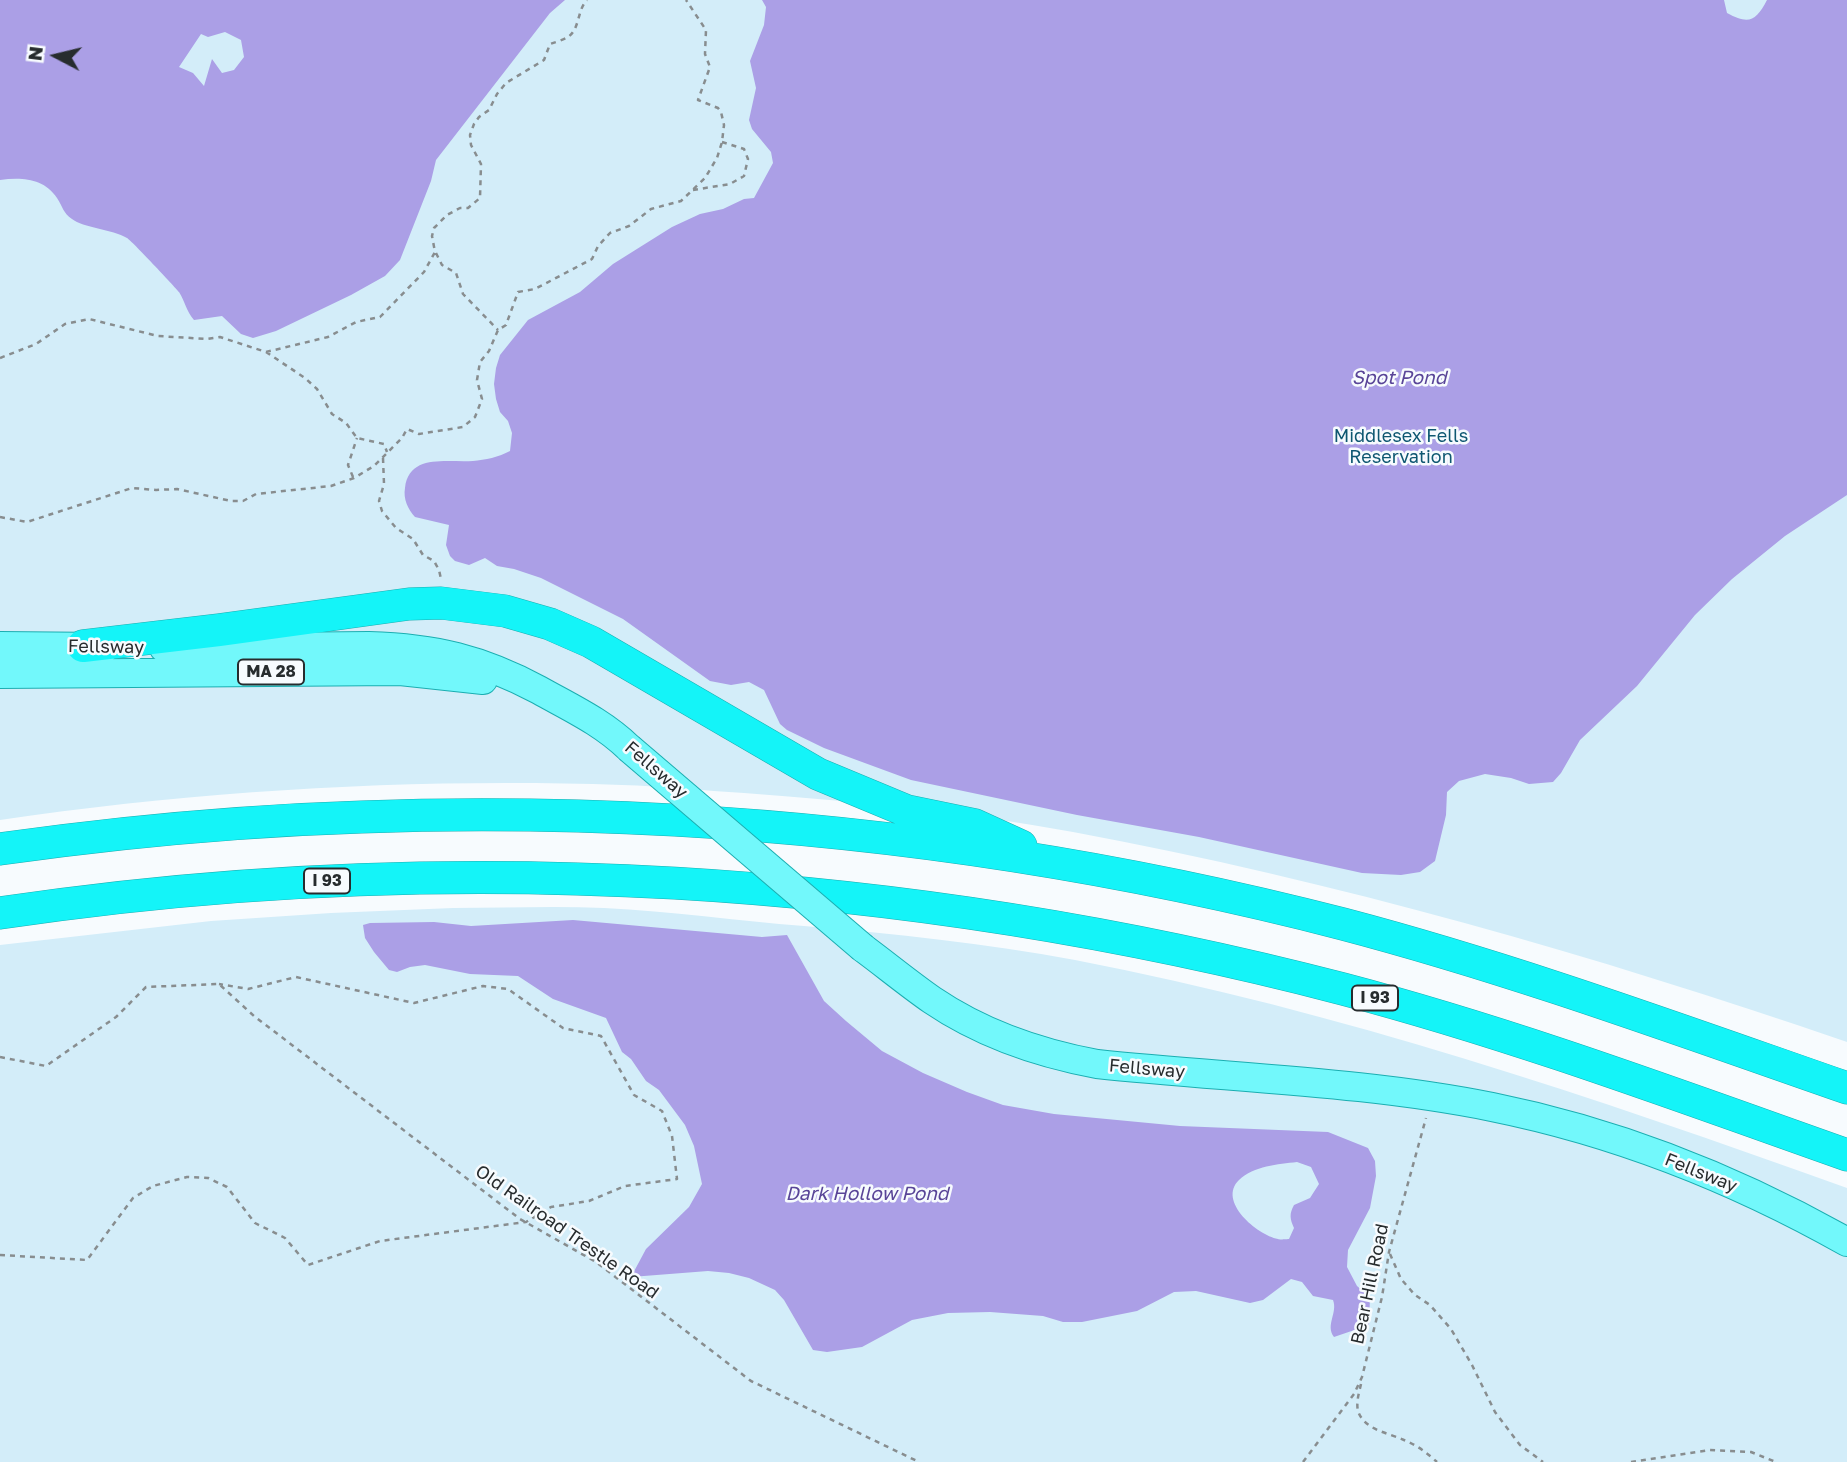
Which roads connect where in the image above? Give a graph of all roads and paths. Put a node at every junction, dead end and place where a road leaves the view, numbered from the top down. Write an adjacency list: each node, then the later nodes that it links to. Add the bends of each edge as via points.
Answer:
1 (587, 0): 5 (path, via 570,36 550,44 544,60 506,83 474,124 470,135 481,164 480,198 447,215 434,228)
2 (686, 0): 3 (path, via 705,30 710,67 698,100 722,112)
3 (722, 142): 4 (path, via 705,178); 4 (path, via 744,149 748,159 744,176 730,184)
4 (692, 190): 6 (path, via 681,201 651,209 629,226 610,233 592,259 535,289 518,292 506,326)
5 (435, 252): 6 (path, via 442,265 456,273 463,294); 7 (path, via 424,272 380,317 356,322 328,337)
6 (498, 330): 10 (path, via 480,362 477,380 482,399 475,417 463,427 419,434 407,429)
7 (266, 352): 8 (path, via 220,337 158,336 89,319 65,324 36,344); 9 (path, via 317,389 332,414)
8 (0, 358)
9 (357, 438): 10 (path, via 384,444); 12 (path, via 348,465)
10 (387, 452): 11 (path)
11 (383, 457): 12 (path); 14 (path, via 382,511 434,561)
12 (354, 478): 13 (path, via 243,501 177,489 132,488 27,522)
13 (0, 517)
14 (442, 603): 16 (highway); 20 (highway, via 505,611 565,629 818,774 907,811 975,825)
15 (0, 646): 16 (main road, Fellsway / MA 28)
16 (83, 646): 18 (main road, Fellsway / MA 28, via 401,648 491,666)
17 (0, 674): 18 (main road, Fellsway / MA 28, via 400,671)
18 (540, 691): 25 (main road, Fellsway / MA 28, bridge, via 589,716 863,947 933,1000 1011,1041 1097,1064)
19 (0, 849): 20 (highway, via 237,824 531,815 827,831)
20 (1064, 864): 24 (highway, via 1231,897 1435,949)
21 (0, 913): 26 (highway, I 93, via 225,888 481,877 714,885 934,907 1140,942 1346,990 1515,1040)
22 (219, 984): 23 (path, via 146,986 117,1017 46,1066); 27 (path, Old Railroad Trestle Road, via 254,1016); 27 (path, via 248,989 296,977 414,1003 483,986 508,989 563,1028 601,1036 634,1095 662,1111 673,1136 677,1179 625,1186 589,1201 551,1207)
23 (0, 1057)
24 (1847, 1088)
25 (1431, 1097): 28 (main road, Fellsway / MA 28, via 1538,1117 1628,1145 1719,1178); 29 (path, Bear Hill Road)
26 (1847, 1155)
27 (526, 1222): 30 (path, via 380,1241 308,1265 285,1238 254,1223 228,1187 208,1178 187,1177 153,1186 133,1198 87,1260); 32 (path, Old Railroad Trestle Road, via 596,1262 751,1381)
28 (1847, 1242)
29 (1389, 1252): 31 (path, Bear Hill Road); 35 (path, via 1401,1279 1451,1329 1494,1412 1520,1445)
30 (0, 1255)
31 (1362, 1377): 33 (path, Bear Hill Road); 34 (path, via 1359,1415 1374,1429 1406,1440)
32 (919, 1462)
33 (1303, 1462)
34 (1437, 1462)
35 (1543, 1462)
36 (1632, 1462): 37 (path, via 1710,1450 1751,1452)
37 (1776, 1462)

